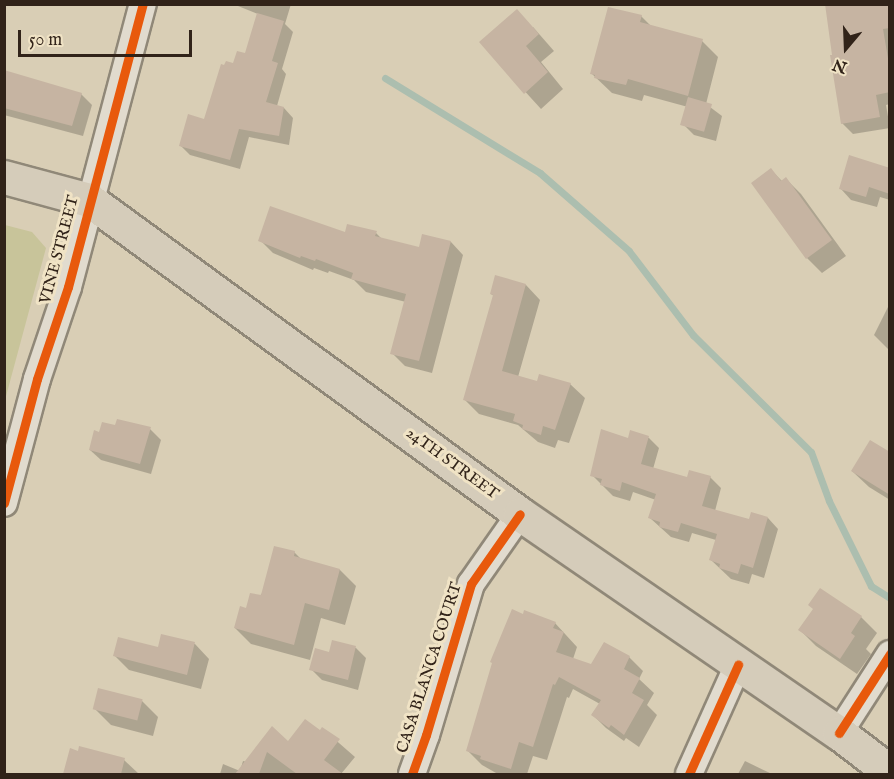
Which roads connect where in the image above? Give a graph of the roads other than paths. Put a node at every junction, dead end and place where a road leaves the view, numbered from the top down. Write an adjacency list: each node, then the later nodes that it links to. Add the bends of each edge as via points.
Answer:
1 (143, 4): 3 (street, VINE STREET)
2 (4, 177): 3 (main road, 24TH STREET)
3 (89, 200): 4 (street, VINE STREET, via 68,288 37,378); 5 (main road, 24TH STREET)
4 (4, 503)
5 (520, 514): 7 (main road, 24TH STREET); 10 (street, CASA BLANCA COURT, via 471,584)
6 (890, 654): 8 (street)
7 (738, 665): 8 (main road, 24TH STREET); 11 (street)
8 (839, 733): 9 (main road, 24TH STREET)
9 (890, 772)
10 (412, 774)
11 (689, 774)

